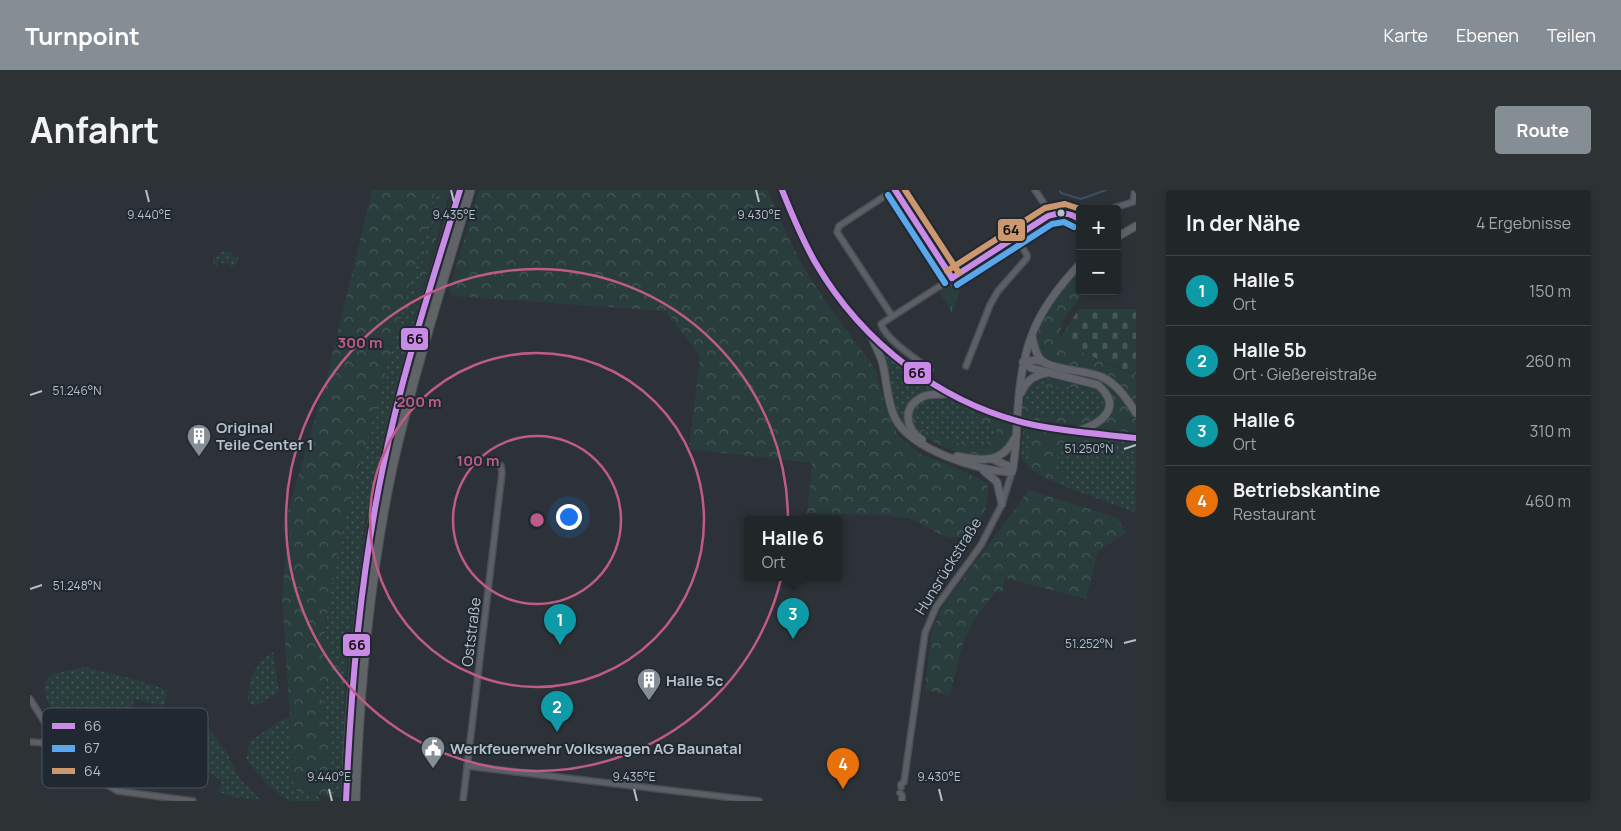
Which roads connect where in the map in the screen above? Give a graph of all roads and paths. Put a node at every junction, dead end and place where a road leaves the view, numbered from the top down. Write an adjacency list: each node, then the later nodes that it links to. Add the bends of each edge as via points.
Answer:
1 (454, 190): 12 (highway)
2 (460, 190): 12 (highway)
3 (470, 190): 43 (highway, via 408,400 378,543 367,622)
4 (782, 190): 19 (main road, via 820,272)
5 (895, 190): 16 (street); 17 (street, via 837,229)
6 (1035, 190): 9 (street)
7 (1135, 190): 8 (street, via 1133,202)
8 (1121, 206)
9 (1051, 214): 10 (street); 14 (street)
10 (1076, 216)
11 (1136, 226): 13 (main road)
12 (448, 230): 42 (highway, via 400,393 370,536 357,622)
13 (1121, 234)
14 (1016, 237): 16 (street); 22 (street, via 1026,258 990,305)
15 (1076, 269): 18 (main road, Hunsrückstraße, via 1051,298)
16 (952, 278): 17 (street)
17 (892, 316): 23 (street, via 881,324 882,327 894,342)
18 (1032, 332): 20 (main road, Hunsrückstraße); 21 (main road, via 1035,350)
19 (872, 337): 25 (main road, via 922,378); 33 (main road, via 882,362 895,418 906,433 930,449)
20 (1023, 362): 21 (main road); 24 (main road); 26 (main road, Hunsrückstraße)
21 (1044, 362): 27 (main road, via 1101,377 1114,384)
22 (966, 366)
23 (930, 370)
24 (1046, 373): 26 (main road, via 1029,380); 28 (main road, via 1098,385 1107,393 1110,402 1108,412 1100,422)
25 (950, 394): 28 (main road, bridge, via 1000,415); 31 (main road, via 932,394 916,401 908,420 911,430 920,439 958,456)
26 (1018, 398): 29 (main road, Hunsrückstraße)
27 (1136, 413)
28 (1075, 432): 30 (main road)
29 (1016, 437): 31 (main road, via 1008,450); 34 (main road, Hunsrückstraße)
30 (1136, 438)
31 (992, 459): 34 (main road)
32 (502, 466): 38 (street, Oststraße)
33 (982, 469): 34 (main road); 35 (main road, via 997,482)
34 (1013, 470): 35 (street, Hunsrückstraße)
35 (1002, 504): 40 (street, Hunsrückstraße, via 981,544 936,606 924,633)
36 (30, 699): 37 (street)
37 (42, 718)
38 (467, 766): 44 (street, Oststraße); 45 (street)
39 (113, 788): 41 (street)
40 (903, 791)
41 (192, 801)
42 (346, 801)
43 (355, 801)
44 (463, 801)
45 (759, 801)

